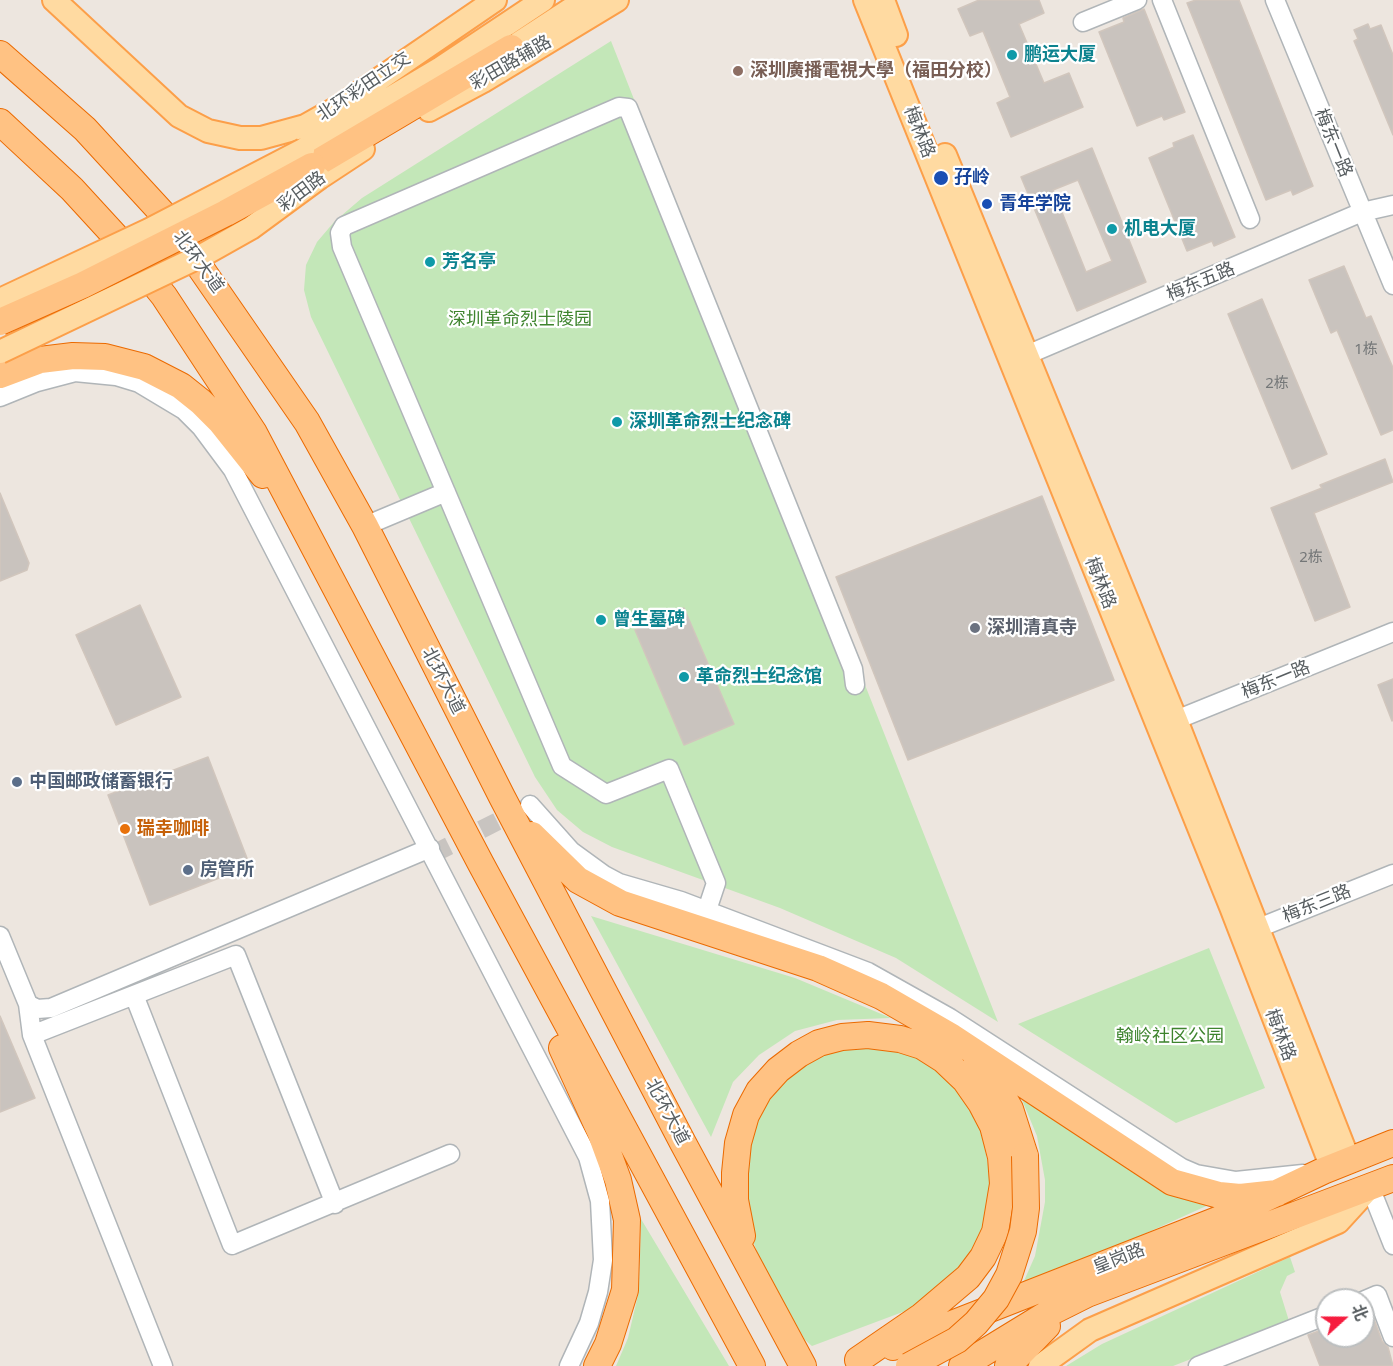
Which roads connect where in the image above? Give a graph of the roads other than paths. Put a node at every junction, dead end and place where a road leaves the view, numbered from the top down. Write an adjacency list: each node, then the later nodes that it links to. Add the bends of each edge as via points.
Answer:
1 (54, 0): 2 (main road, 北环彩田立交, via 179,116 208,131 261,138 305,126 337,108)
2 (495, 0)
3 (514, 0): 14 (main road, via 436,52)
4 (543, 0): 14 (main road, 彩田路, via 441,68)
5 (585, 0): 12 (main road, 彩田路)
6 (617, 0): 15 (main road, 彩田路辅路, via 483,81)
7 (1137, 0): 11 (street)
8 (1162, 0): 20 (street)
9 (1275, 0): 19 (street, 梅东一路)
10 (877, 7): 25 (main road, 梅林路)
11 (1083, 22)
12 (511, 48): 15 (main road, 彩田路); 17 (highway)
13 (0, 54): 29 (highway, 北环大道, via 85,129 164,215 307,422)
14 (369, 109): 17 (main road, 彩田路)
15 (404, 123): 17 (main road, 彩田路)
16 (2, 124): 30 (highway, via 72,189 164,296 254,433)
17 (311, 165): 22 (main road, 彩田路, bridge, via 149,230); 23 (highway, bridge, via 134,259); 24 (main road, 彩田路, bridge, via 268,217 203,255)
18 (1393, 205): 19 (street, 梅东五路)
19 (1362, 212): 21 (street, 梅东一路); 25 (street, 梅东五路)
20 (1250, 219)
21 (1393, 285)
22 (0, 300)
23 (0, 322)
24 (0, 352)
25 (1018, 359): 33 (main road, 梅林路)
26 (0, 375): 30 (highway, via 40,360 73,356 126,361 162,375 194,396 220,421)
27 (0, 397): 36 (street, via 58,375 116,375 160,393 201,427 233,470)
28 (446, 492): 29 (street); 32 (street, via 342,247 340,233 352,220 618,107 628,108 853,669); 39 (street, via 562,766 606,794 669,769 716,883)
29 (365, 526): 34 (highway, 北环大道)
30 (308, 536): 37 (highway)
31 (1393, 632): 33 (street, 梅东一路)
32 (855, 685)
33 (1167, 724): 40 (main road, 梅林路)
34 (502, 797): 45 (highway, via 552,858 600,893 641,912 849,981); 54 (highway, 北环大道)
35 (530, 805): 39 (street, via 571,851 604,875)
36 (430, 848): 43 (street, via 51,1008 37,1009); 61 (street, via 579,1137 596,1179 603,1229 601,1270 589,1323)
37 (480, 864): 62 (highway, via 514,948 600,1131 618,1180 627,1220 625,1290); 63 (highway)
38 (1393, 874): 40 (street, 梅东三路)
39 (707, 910): 48 (street, via 858,968 900,989 1166,1160 1196,1174 1252,1181)
40 (1250, 932): 48 (main road, 梅林路)
41 (0, 936): 43 (street)
42 (134, 994): 44 (street); 52 (street, via 236,955); 52 (street, via 232,1245)
43 (28, 1004): 44 (street)
44 (32, 1035): 60 (street)
45 (952, 1037): 51 (highway, via 1172,1182 1219,1195); 65 (highway, bridge, via 995,1083 1010,1108 1025,1156 1025,1220 1009,1275 996,1299 957,1340)
46 (1393, 1143): 48 (highway, 皇岗路)
47 (450, 1154): 52 (street)
48 (1334, 1167): 51 (highway, 皇岗路)
49 (1393, 1178): 50 (highway, 皇岗路)
50 (1370, 1187): 53 (street); 55 (highway, 皇岗路); 68 (main road, via 1338,1222 1090,1330)
51 (1277, 1193): 59 (highway, 皇岗路, via 949,1327)
52 (335, 1204)
53 (1393, 1245)
54 (747, 1263): 59 (highway, via 735,1200 738,1143 759,1091 778,1070 819,1043 842,1036 868,1035 922,1046 965,1080 993,1126 1001,1156 1003,1184 995,1232 983,1257 945,1298); 64 (highway, 北环大道)
55 (1087, 1294): 66 (highway, 皇岗路); 67 (highway, via 1044,1328)
56 (1375, 1296): 58 (street)
57 (1315, 1320): 69 (street)
58 (1393, 1337)
59 (850, 1363)
60 (163, 1366)
61 (569, 1366)
62 (597, 1366)
63 (752, 1366)
64 (803, 1366)
65 (909, 1366)
66 (962, 1366)
67 (1008, 1366)
68 (1040, 1366)
69 (1198, 1366)

